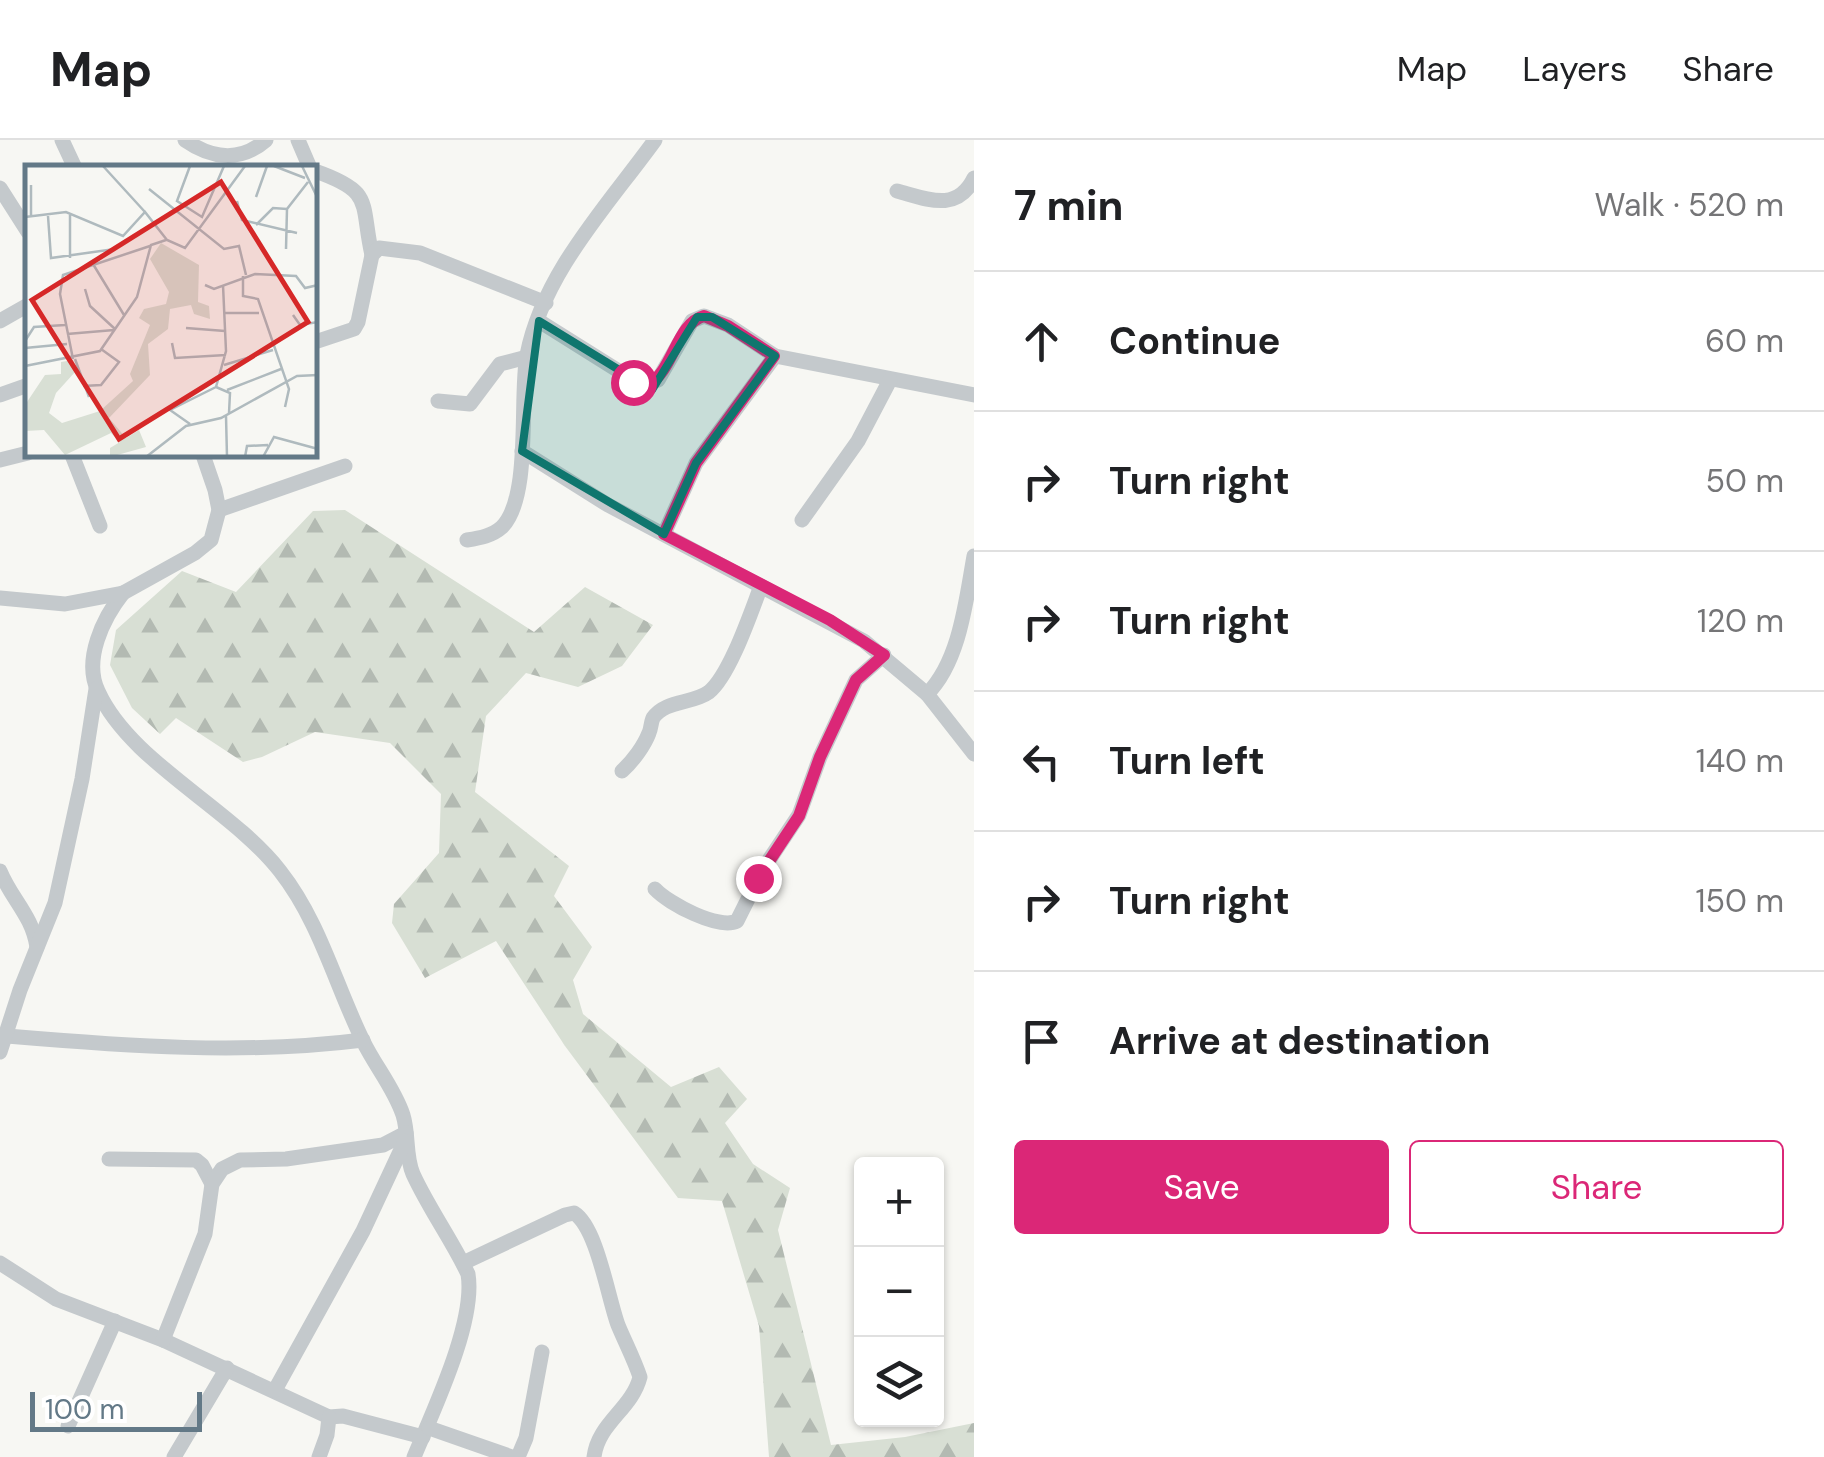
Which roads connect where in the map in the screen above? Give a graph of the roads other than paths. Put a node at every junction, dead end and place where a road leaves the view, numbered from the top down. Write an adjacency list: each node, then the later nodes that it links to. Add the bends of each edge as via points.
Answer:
1 (62, 140): 6 (street)
2 (186, 140): 3 (street, via 228,157)
3 (266, 140)
4 (298, 140): 7 (street)
5 (654, 140): 14 (street, via 598,212)
6 (74, 165)
7 (311, 165)
8 (318, 171): 13 (street, via 362,200)
9 (974, 178): 11 (street, via 962,196 948,202)
10 (0, 188): 12 (street)
11 (896, 192)
12 (25, 227)
13 (372, 255): 14 (street, via 379,248 420,253); 18 (street, via 354,330)
14 (546, 303): 17 (street)
15 (25, 307): 16 (street)
16 (0, 321)
17 (539, 321): 19 (street, via 641,385 658,380 692,321 704,316); 20 (street)
18 (318, 341)
19 (774, 356): 21 (street); 35 (street, via 696,463)
20 (527, 357): 25 (street, via 500,364 470,404); 26 (street)
21 (890, 380): 23 (street); 33 (street, via 858,441)
22 (25, 385): 24 (street)
23 (974, 394)
24 (0, 395)
25 (438, 402)
26 (522, 451): 35 (street); 36 (street, via 508,519 487,536)
27 (25, 454): 30 (street)
28 (73, 458): 34 (street)
29 (203, 458): 32 (street)
30 (0, 460)
31 (345, 466): 32 (street)
32 (218, 510): 39 (street, via 210,540)
33 (802, 520)
34 (100, 526)
35 (664, 534): 38 (street)
36 (467, 540)
37 (974, 556): 43 (street, via 949,658)
38 (761, 586): 41 (street); 45 (street, via 712,689 654,717 647,739)
39 (123, 593): 40 (street, via 65,604); 42 (street, via 94,650)
40 (0, 598)
41 (884, 655): 43 (street); 47 (street, via 856,680 799,816 737,921 699,916)
42 (96, 689): 48 (street); 51 (street, via 135,744 250,837 281,872 312,921)
43 (928, 694): 44 (street)
44 (974, 754)
45 (622, 771)
46 (1, 879): 49 (street)
47 (656, 890)
48 (49, 918): 49 (street); 50 (street)
49 (32, 921): 50 (street)
50 (37, 950): 52 (street)
51 (363, 1040): 52 (street, via 200,1049); 53 (street, via 396,1099)
52 (4, 1044)
53 (407, 1136): 55 (street, via 286,1159 240,1160); 57 (street, via 412,1172); 62 (street)
54 (109, 1158): 55 (street, via 196,1160)
55 (212, 1184): 59 (street, via 205,1234)
56 (0, 1263): 58 (street, via 56,1299)
57 (463, 1263): 65 (street, via 470,1287 458,1345); 70 (street, via 565,1215 581,1217 640,1377 602,1430)
58 (115, 1321): 59 (street); 64 (street)
59 (164, 1340): 61 (street)
60 (542, 1352): 69 (street, via 526,1438)
61 (227, 1368): 62 (street); 66 (street)
62 (275, 1390): 63 (street)
63 (329, 1417): 65 (street); 67 (street)
64 (68, 1426)
65 (426, 1432): 68 (street); 69 (street)
66 (174, 1457)
67 (319, 1457)
68 (414, 1457)
69 (515, 1457)
70 (594, 1457)

